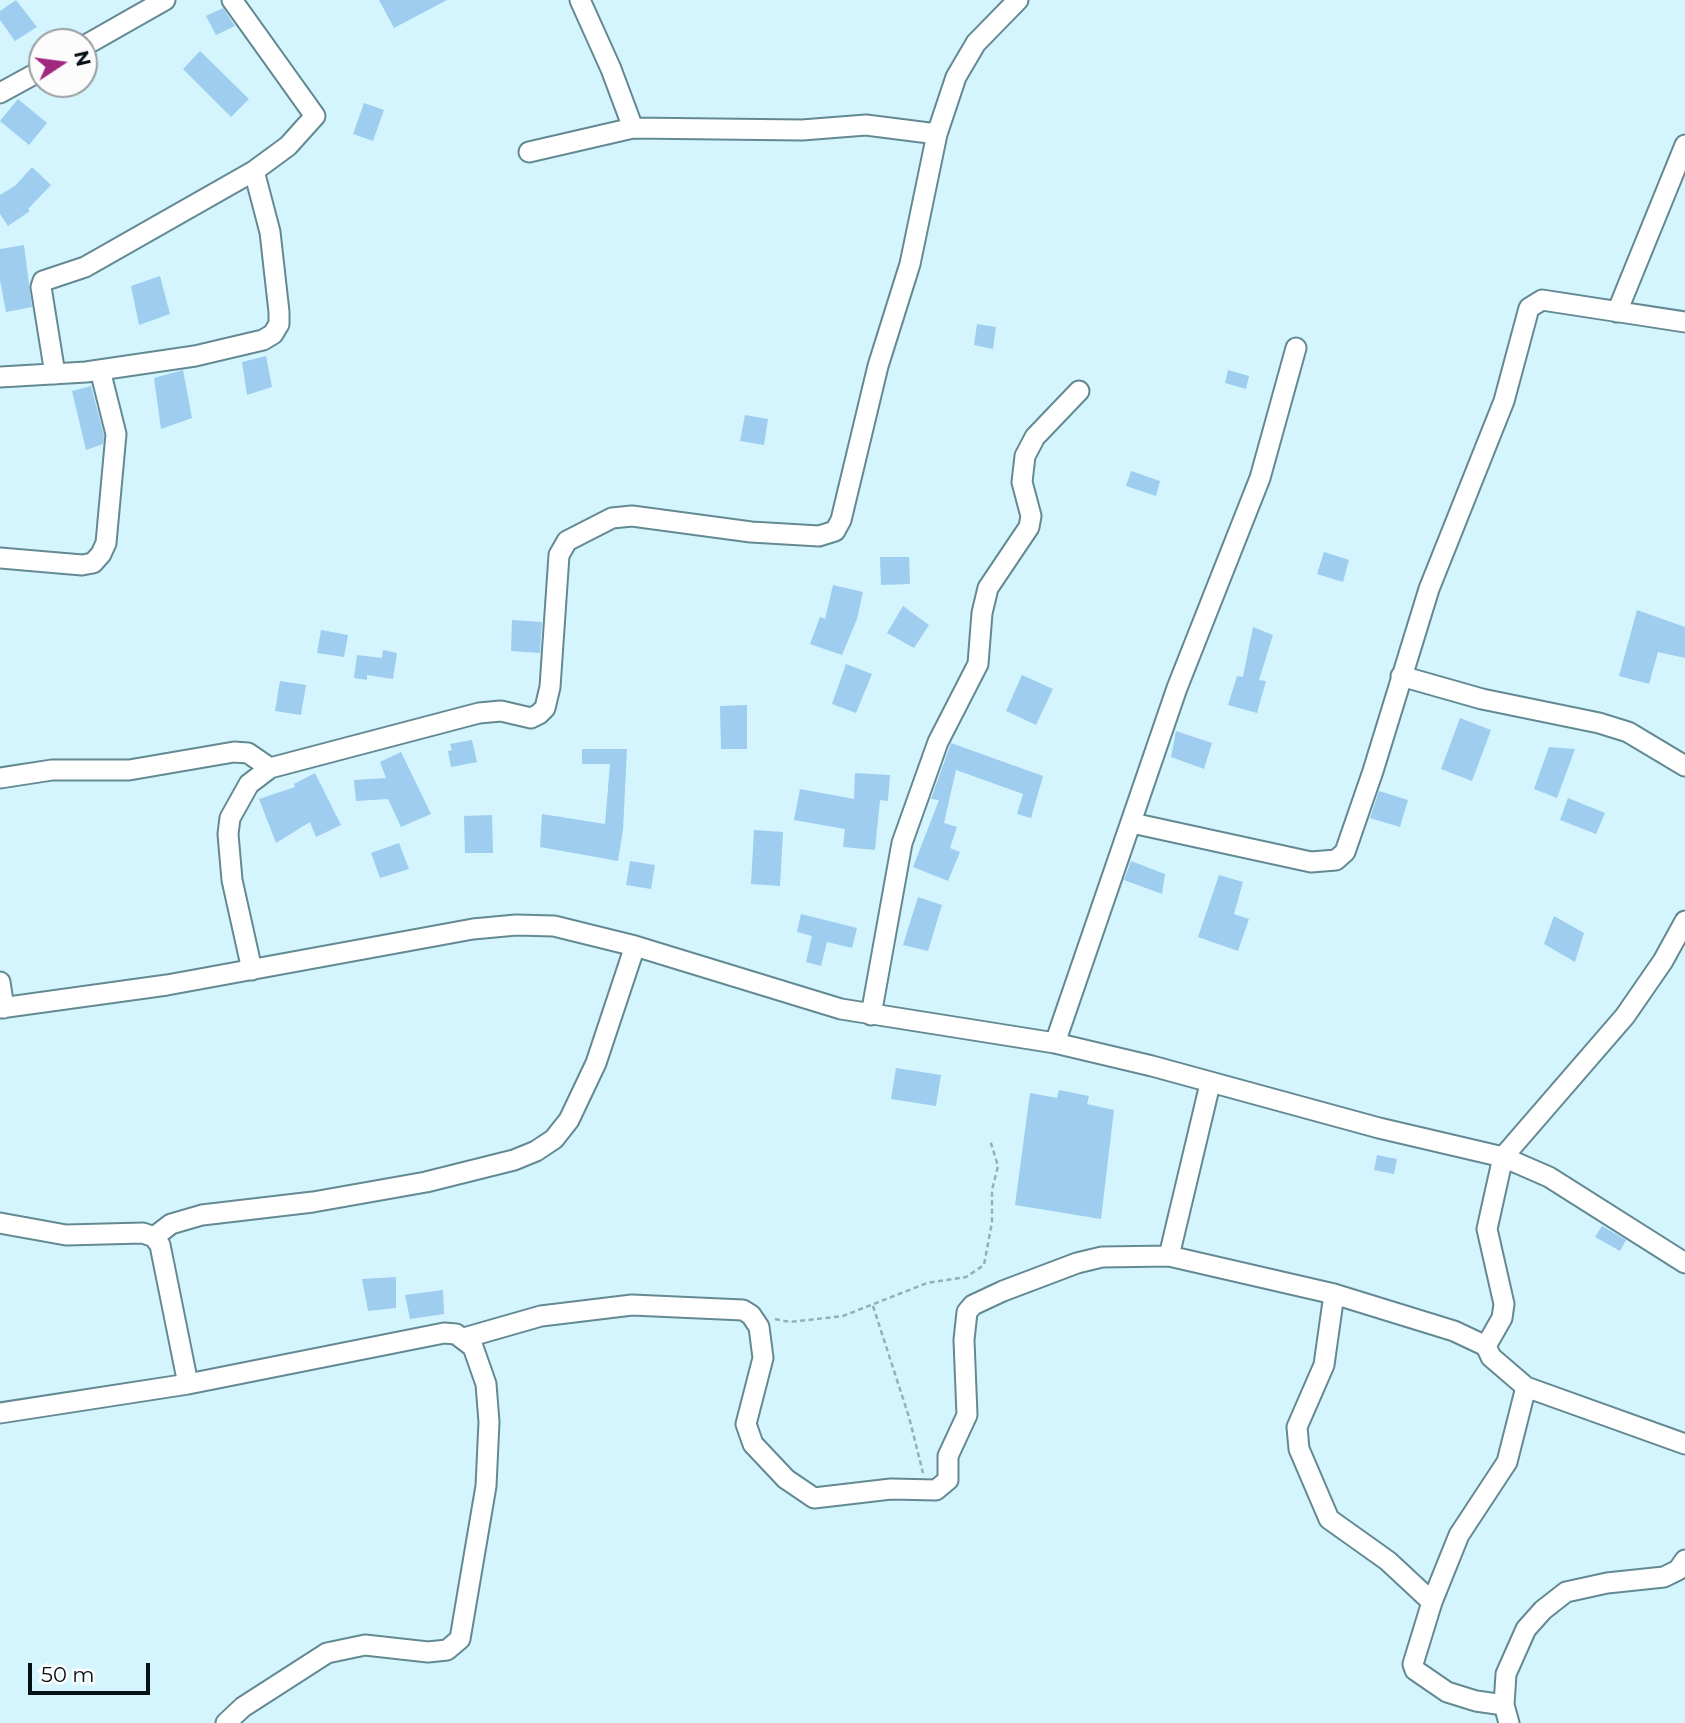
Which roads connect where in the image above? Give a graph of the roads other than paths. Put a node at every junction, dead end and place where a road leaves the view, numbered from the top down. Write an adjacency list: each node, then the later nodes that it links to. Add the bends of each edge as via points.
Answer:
1 (164, 0): 5 (street)
2 (232, 0): 12 (street, via 315,116 288,146)
3 (580, 0): 8 (street)
4 (1018, 0): 9 (street, via 962,64)
5 (98, 38)
6 (28, 78): 7 (street)
7 (0, 93)
8 (633, 128): 9 (street, via 802,130 866,125); 11 (street)
9 (937, 134): 23 (street, via 910,264 835,531 820,536 751,532 632,516 598,523 561,547 550,687 545,708 538,714 531,718 501,711 479,713)
10 (1685, 145): 13 (street)
11 (529, 152)
12 (254, 172): 16 (street, via 271,246 279,312 273,334 195,356); 17 (street, via 85,267 43,281)
13 (1617, 312): 14 (street); 21 (street, via 1542,300 1529,308 1504,401 1429,589)
14 (1685, 322)
15 (1296, 348): 25 (street, via 1259,478 1177,688)
16 (100, 370): 17 (street); 20 (street, via 116,434 106,543 101,554 82,565)
17 (55, 374): 18 (street)
18 (0, 377)
19 (1079, 391): 31 (street, via 1035,436 1025,456 1029,527 988,587 978,664 938,742 902,843)
20 (0, 558)
21 (1401, 676): 22 (street, via 1628,732); 25 (street, via 1345,852 1336,860 1311,862)
22 (1685, 766)
23 (270, 768): 24 (street, via 248,753 234,752 129,770 51,770); 28 (street, via 249,784 239,799 228,834 232,880)
24 (0, 778)
25 (1132, 822): 32 (street)
26 (1685, 921): 34 (street, via 1625,1016)
27 (635, 946): 28 (street, via 554,926 516,925); 31 (street); 36 (street, via 596,1063 569,1120 554,1139 536,1151 426,1182 202,1215 171,1224)
28 (253, 970): 30 (street)
29 (0, 982): 30 (street)
30 (2, 1008)
31 (871, 1015): 32 (street)
32 (1055, 1043): 33 (street)
33 (1210, 1084): 34 (street); 37 (street)
34 (1503, 1157): 38 (street, via 1549,1177); 41 (street, via 1487,1229 1504,1304 1502,1318)
35 (0, 1223): 36 (street, via 66,1235 143,1233)
36 (155, 1237): 42 (street)
37 (1169, 1256): 39 (street); 40 (street, via 1101,1257 1077,1263 973,1305 964,1323 967,1415 948,1456 947,1480 936,1490 891,1489 814,1498 786,1479 753,1444 746,1424 763,1358 759,1327 751,1315 736,1308 632,1305 541,1316)
38 (1685, 1263)
39 (1334, 1294): 41 (street, via 1454,1331); 47 (street, via 1324,1364 1297,1427 1299,1449 1329,1519 1388,1561)
40 (464, 1338): 42 (street, via 444,1333); 49 (street, via 480,1361 489,1422 486,1486 460,1639 438,1651 365,1645 327,1653)
41 (1486, 1346): 43 (street, via 1491,1357)
42 (188, 1384): 44 (street)
43 (1526, 1387): 45 (street); 47 (street, via 1507,1462 1459,1535)
44 (0, 1413)
45 (1685, 1444)
46 (1685, 1560): 48 (street, via 1664,1577 1566,1592 1551,1604 1515,1650 1506,1674)
47 (1432, 1602): 48 (street, via 1413,1668 1447,1692)
48 (1506, 1714)
49 (226, 1723)

